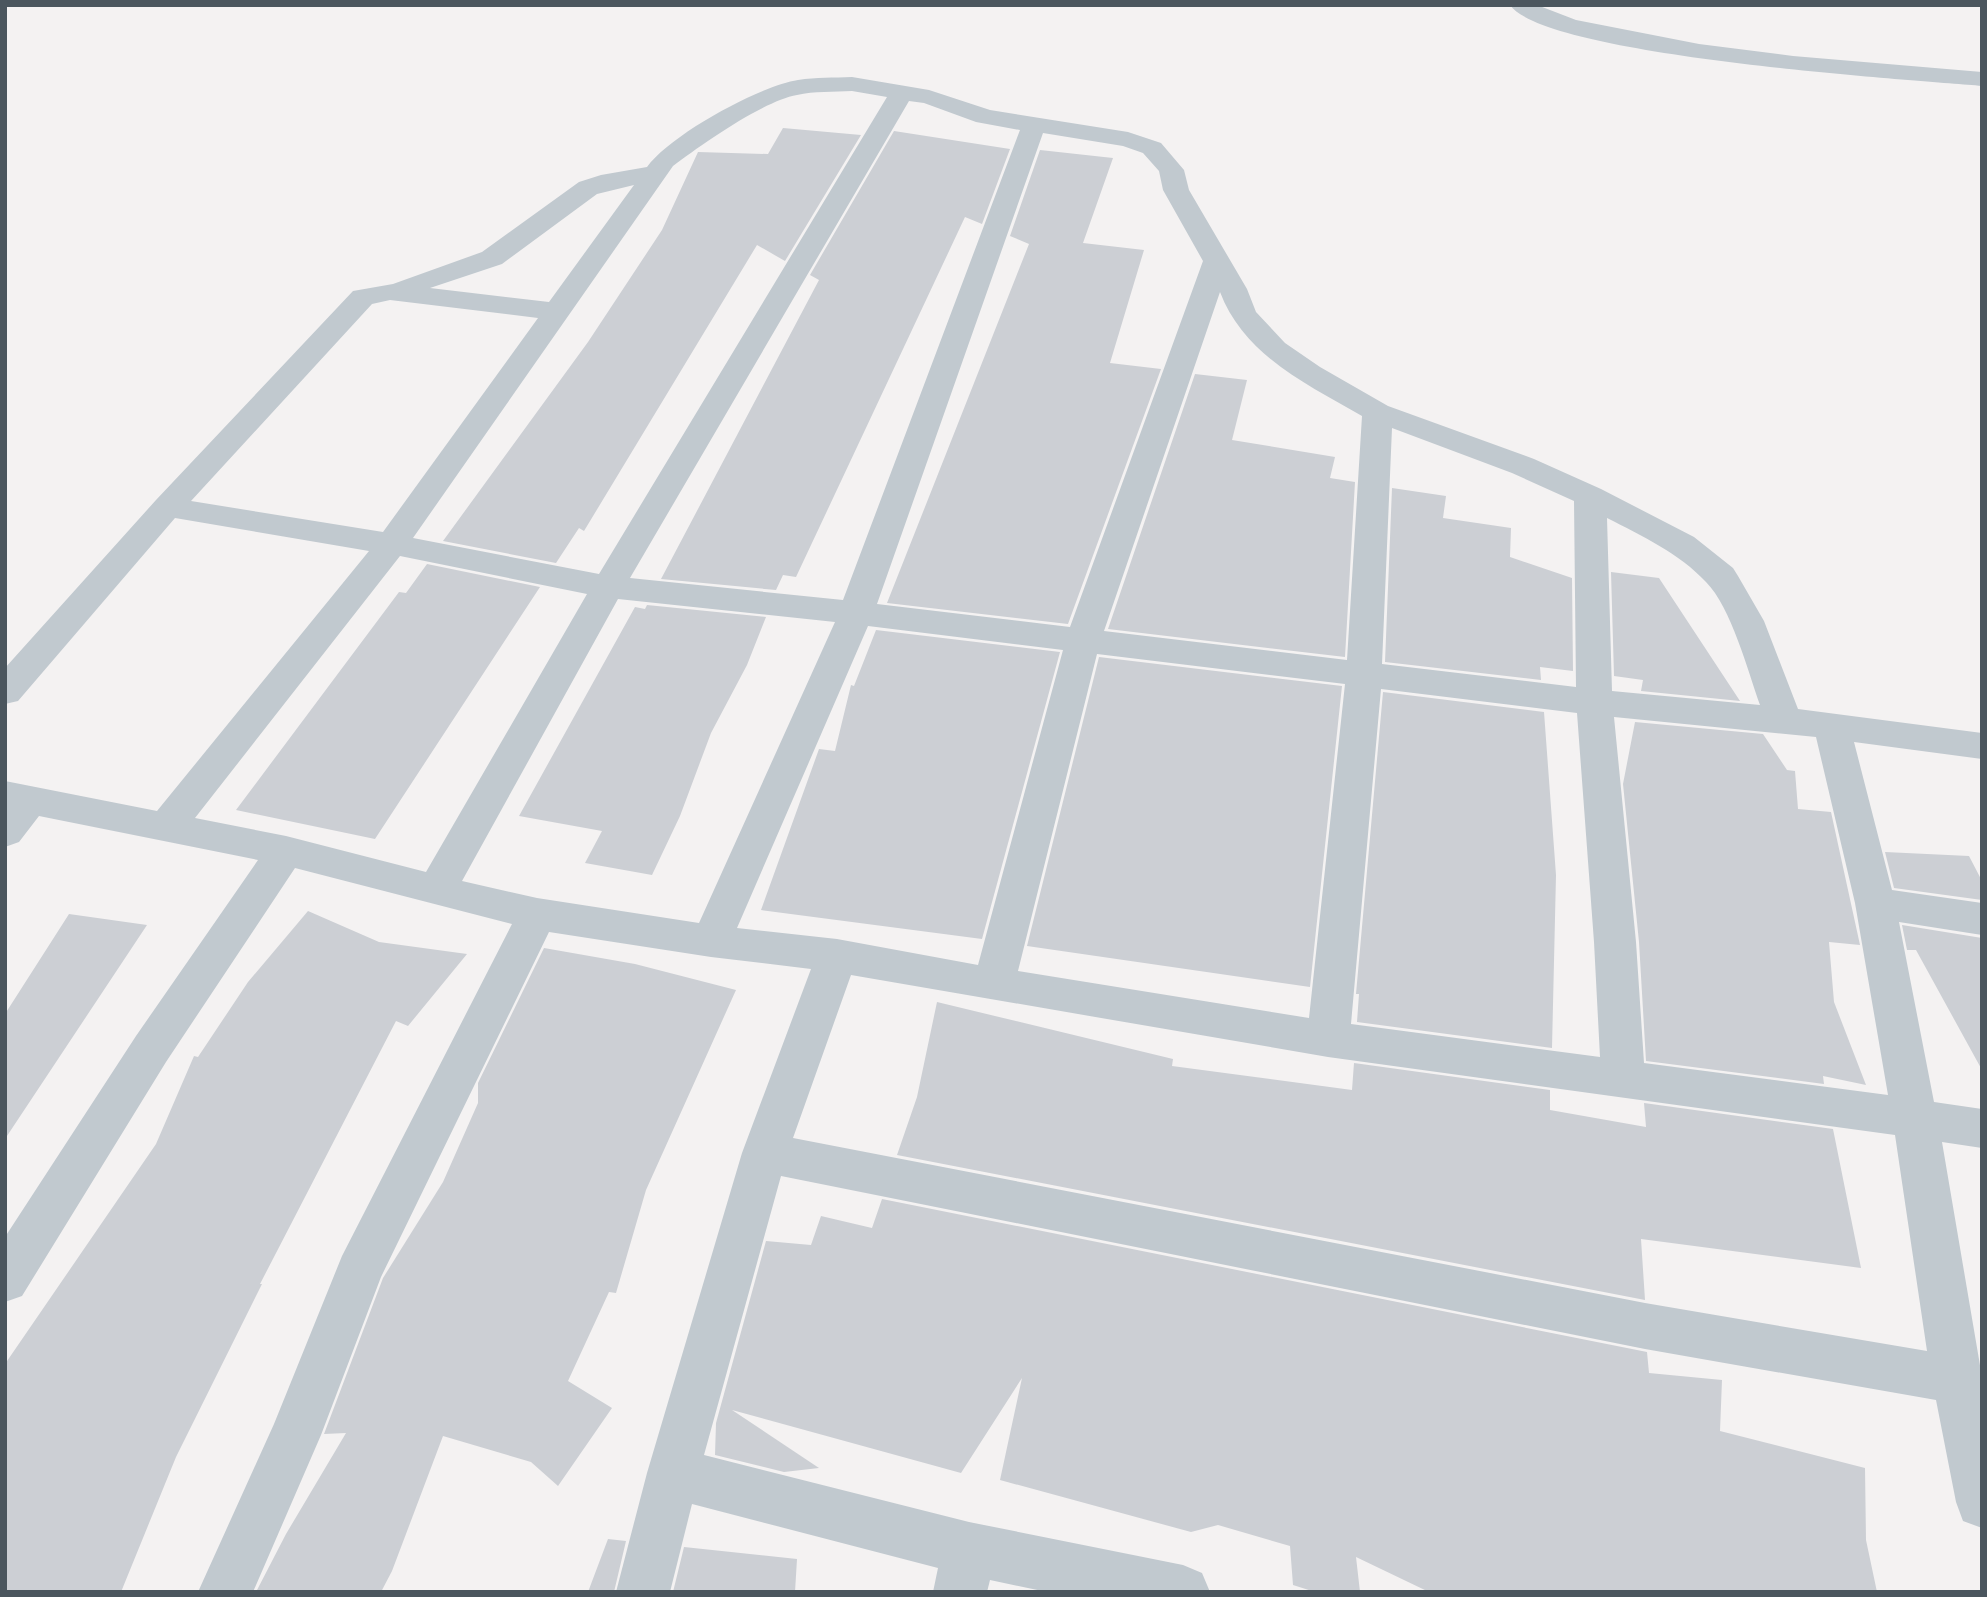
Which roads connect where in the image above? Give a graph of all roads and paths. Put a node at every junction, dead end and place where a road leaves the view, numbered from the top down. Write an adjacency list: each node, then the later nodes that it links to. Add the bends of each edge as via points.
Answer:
1 (1521, 5): 2 (street, via 1552,21 1658,45 1735,57)
2 (1982, 79)
3 (902, 92): 4 (street, via 985,117); 5 (street, via 852,84 775,93 699,135 664,161); 13 (street)
4 (1034, 125): 6 (street, via 1128,139 1152,148 1171,170 1176,190); 14 (street)
5 (656, 173): 7 (street, via 588,188 492,258); 8 (street)
6 (1217, 261): 9 (street, via 1244,315 1275,349); 15 (street)
7 (390, 292): 8 (street); 11 (street, via 363,298 352,308)
8 (559, 312): 12 (street)
9 (1377, 412): 10 (street); 16 (street)
10 (1590, 496): 18 (street); 19 (street, via 1682,544 1721,576 1746,621)
11 (167, 508): 12 (street); 17 (street)
12 (393, 544): 13 (street); 23 (street)
13 (608, 587): 14 (street); 26 (street)
14 (856, 613): 15 (street); 30 (street)
15 (1083, 639): 16 (street); 32 (street)
16 (1364, 674): 18 (street); 33 (street)
17 (5, 692)
18 (1594, 702): 19 (street); 34 (street)
19 (1784, 720): 20 (street)
20 (1832, 728): 21 (street); 27 (street)
21 (1982, 746)
22 (18, 798): 23 (street); 24 (street)
23 (166, 827): 25 (street)
24 (5, 832)
25 (286, 851): 26 (street); 38 (street, via 151,1049)
26 (436, 890): 28 (street)
27 (1875, 903): 29 (street); 35 (street)
28 (537, 914): 30 (street); 43 (street, via 359,1272 295,1434)
29 (1982, 919)
30 (711, 941): 31 (street)
31 (837, 956): 32 (street); 37 (street)
32 (994, 984): 33 (street)
33 (1328, 1039): 34 (street)
34 (1623, 1080): 35 (street)
35 (1915, 1118): 36 (street); 39 (street)
36 (1982, 1129)
37 (765, 1153): 39 (street, via 1645,1326); 40 (street)
38 (5, 1280)
39 (1957, 1380): 41 (street)
40 (673, 1473): 42 (street); 44 (street)
41 (1982, 1502)
42 (964, 1570): 45 (street)
43 (225, 1592)
44 (643, 1592)
45 (1183, 1592)

